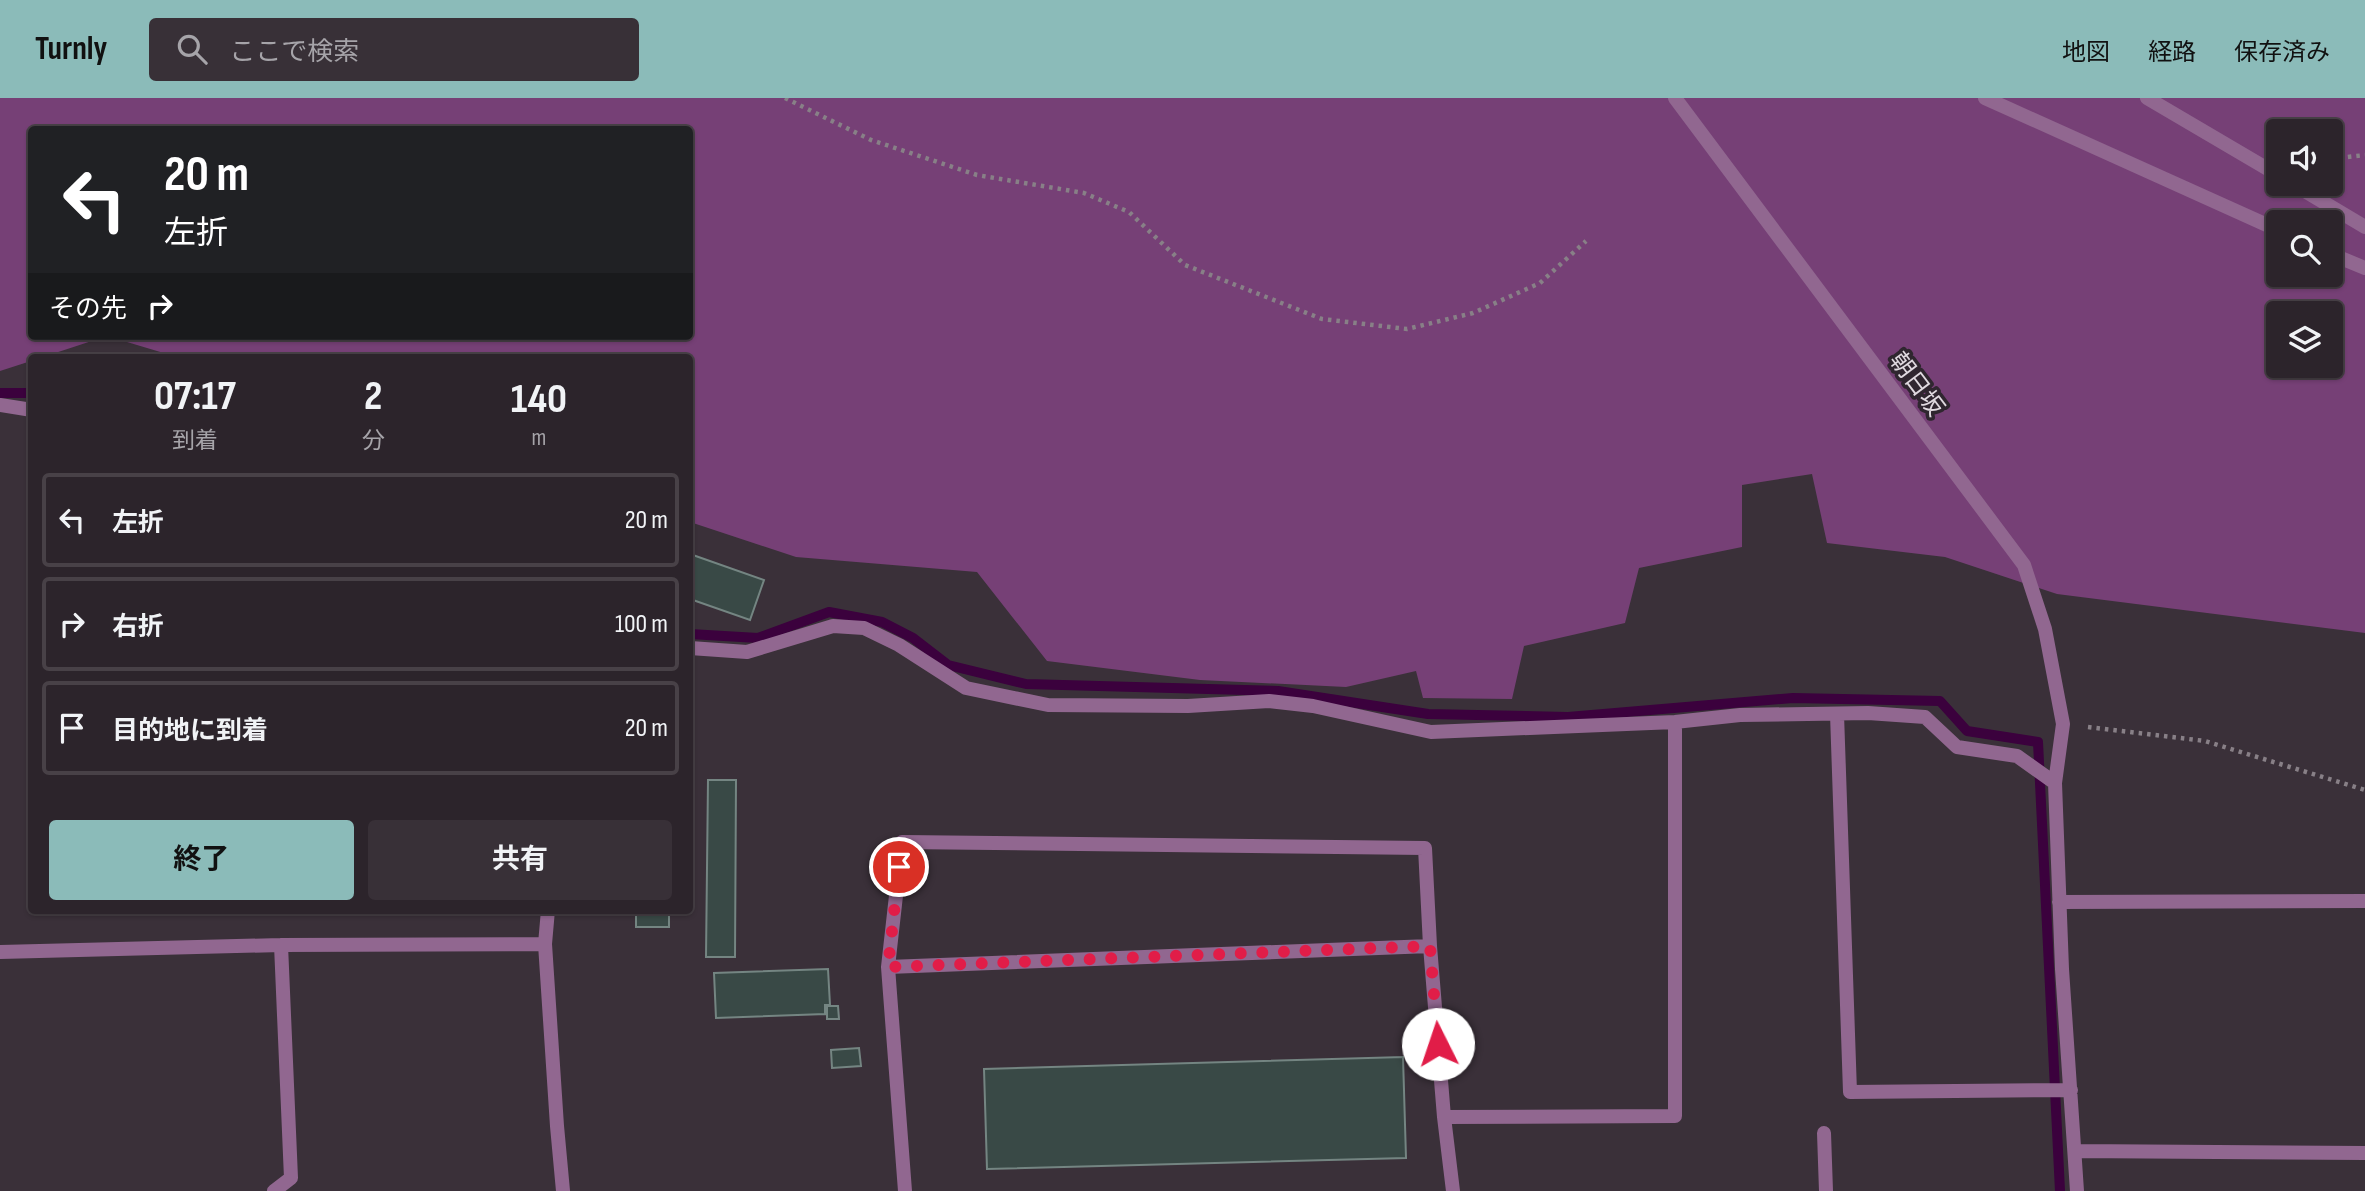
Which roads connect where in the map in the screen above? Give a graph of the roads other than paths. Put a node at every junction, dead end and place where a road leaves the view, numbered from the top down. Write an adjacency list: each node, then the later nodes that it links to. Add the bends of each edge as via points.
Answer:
1 (1675, 98): 15 (street, 朝日坂, via 2024,565 2045,629 2063,724)
2 (1985, 98): 6 (street)
3 (2147, 98): 4 (street)
4 (2266, 168)
5 (2313, 196): 7 (street)
6 (2266, 225)
7 (2365, 227)
8 (2343, 259): 9 (street)
9 (2365, 268)
10 (0, 405): 11 (street)
11 (28, 409)
12 (693, 648): 14 (street, via 747,652 833,626 864,628 966,688 1048,705 1188,706 1269,701 1431,732)
13 (1837, 714): 14 (street, via 1740,715); 15 (street, via 1925,717 1957,747 2017,756); 24 (street, via 1850,1093)
14 (1675, 722): 25 (street, via 1675,1116)
15 (2055, 783): 17 (street, 朝日坂)
16 (2365, 901): 17 (street)
17 (2059, 902): 24 (street, 朝日坂)
18 (548, 914): 19 (street)
19 (545, 944): 20 (street); 30 (street)
20 (281, 945): 22 (street); 29 (street, via 291,1178)
21 (1430, 946): 23 (street); 23 (street, via 1425,848 902,842); 25 (street)
22 (0, 952)
23 (888, 967): 31 (street)
24 (2071, 1090): 27 (street, 朝日坂)
25 (1444, 1118): 32 (street)
26 (1824, 1133): 33 (street)
27 (2075, 1151): 28 (street); 34 (street, 朝日坂)
28 (2365, 1153)
29 (274, 1191)
30 (563, 1191)
31 (905, 1191)
32 (1453, 1191)
33 (1826, 1191)
34 (2077, 1191)

